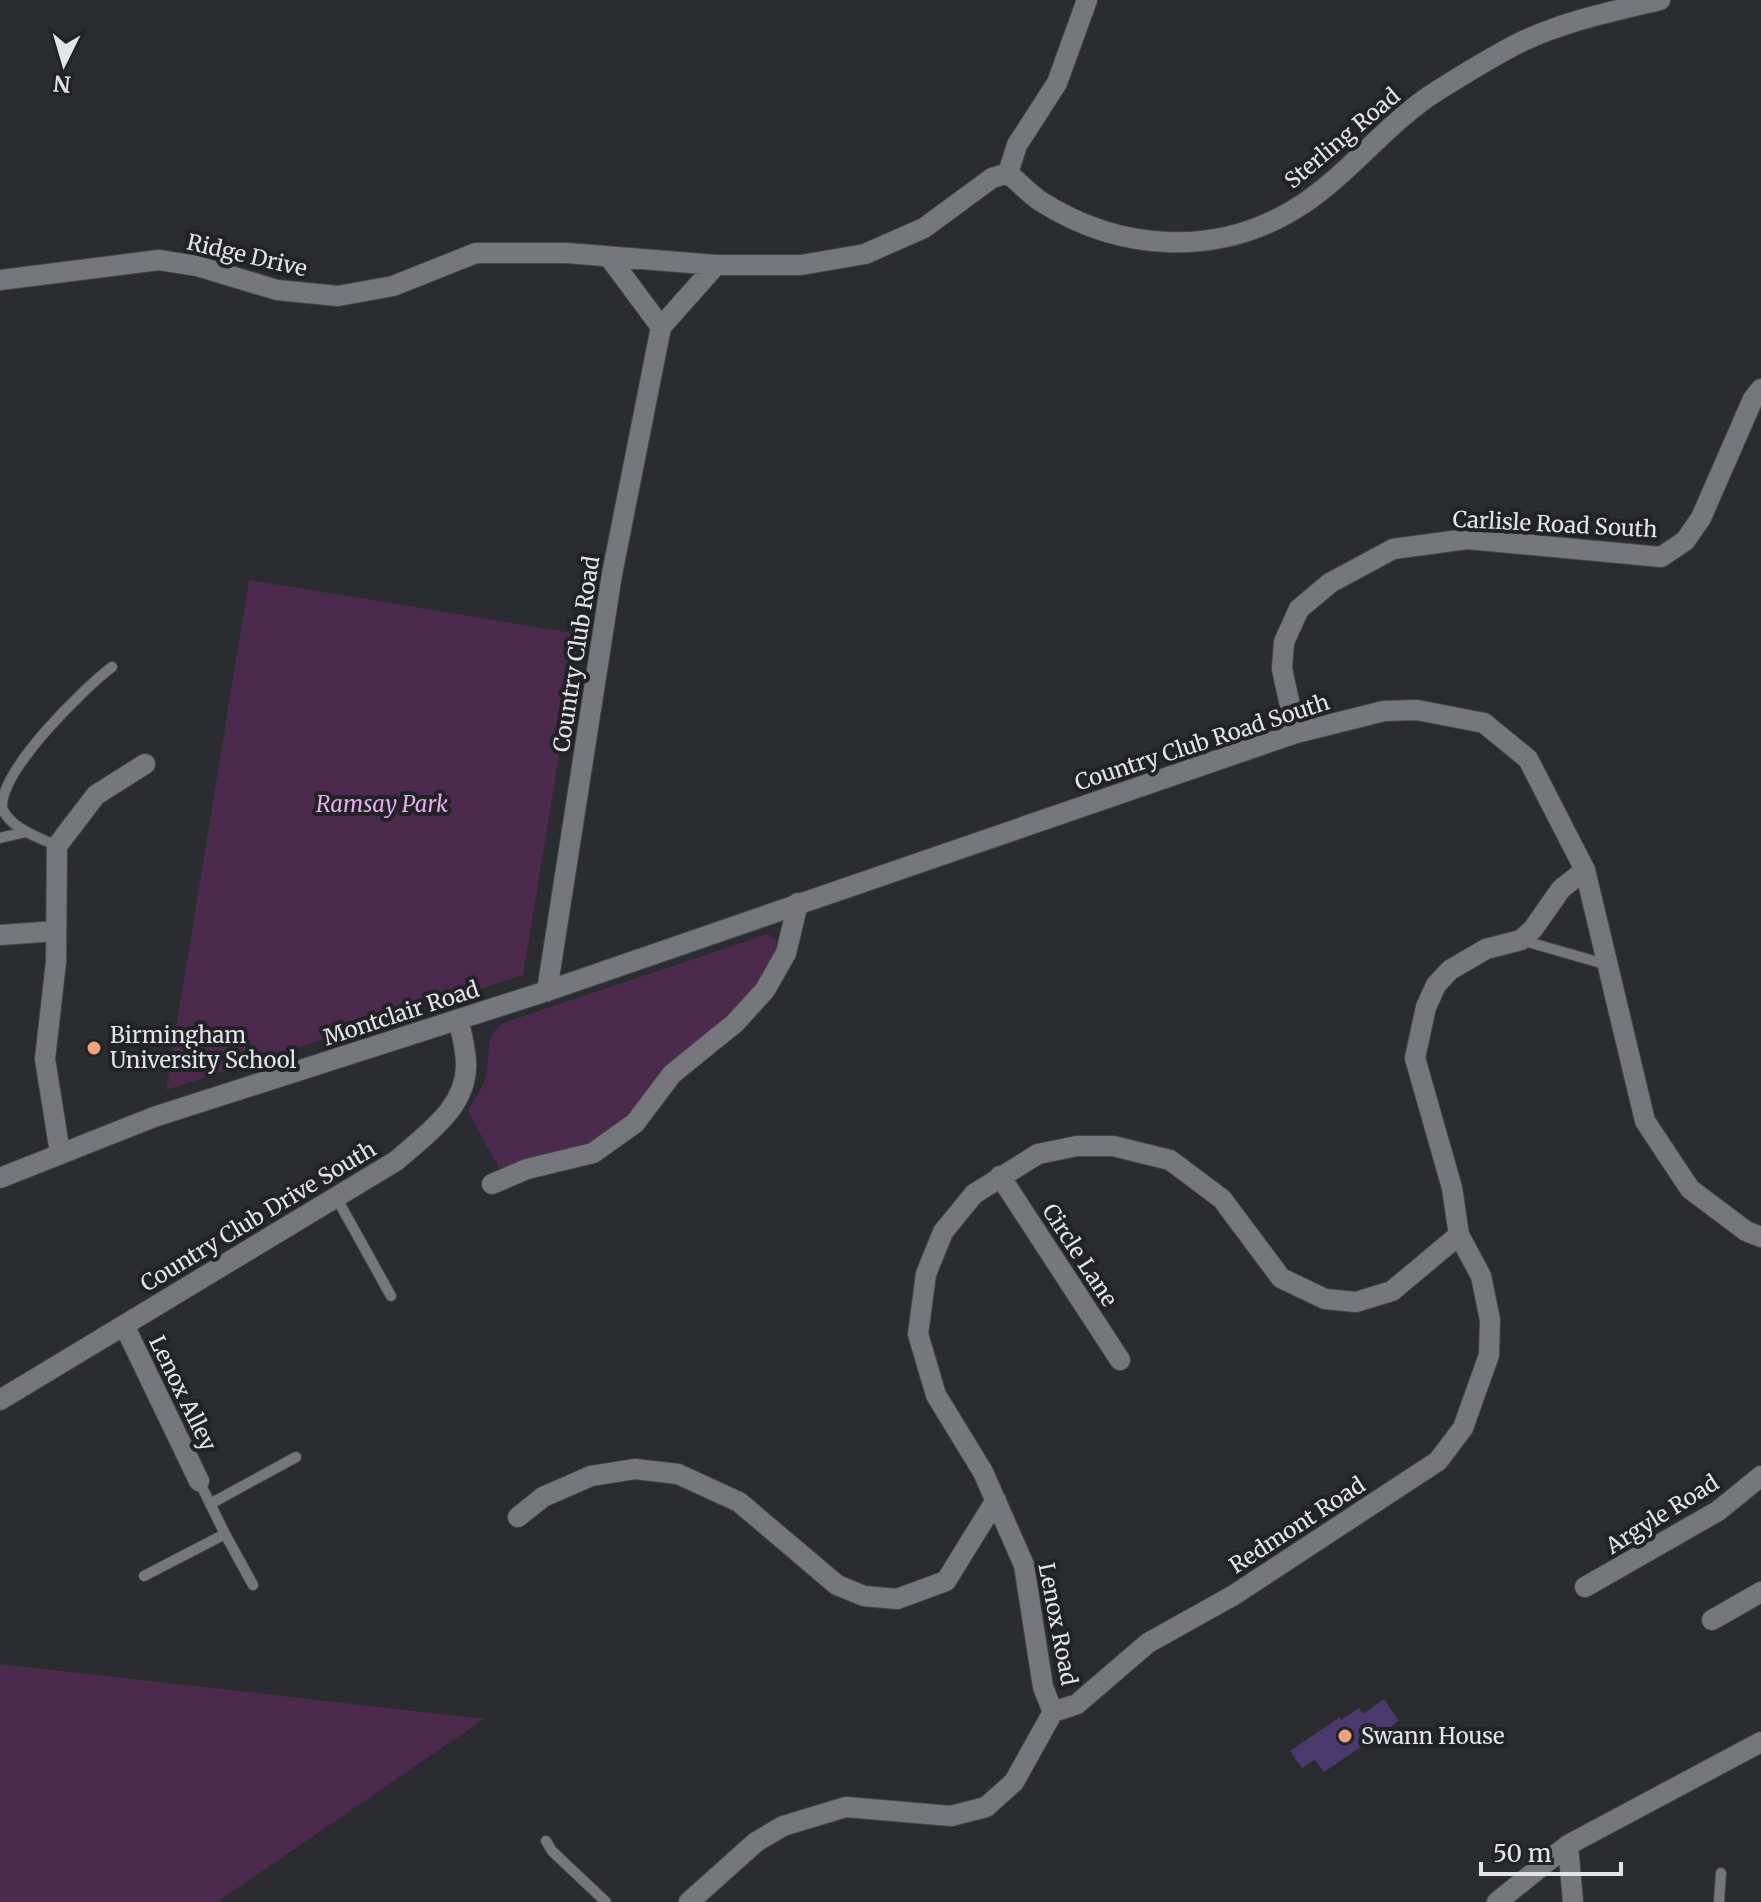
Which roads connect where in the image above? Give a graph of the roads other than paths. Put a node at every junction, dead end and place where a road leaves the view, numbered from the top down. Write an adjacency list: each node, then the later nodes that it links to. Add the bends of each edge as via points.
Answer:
1 (1087, 0): 3 (street, via 1057,83 1017,145)
2 (1660, 0): 3 (street, Sterling Road, via 1590,17 1523,42 1434,92 1304,203 1268,223 1219,239 1163,244 1091,227 1039,200)
3 (1008, 173): 5 (street, Ridge Drive, via 992,178 924,228 865,254 801,265)
4 (609, 257): 5 (street, Ridge Drive); 6 (street, Ridge Drive, via 476,253 393,286 338,296 277,290 159,260); 7 (street)
5 (716, 265): 7 (street)
6 (0, 280)
7 (661, 327): 21 (street, Country Club Road, via 612,574)
8 (1761, 389): 10 (street, Carlisle Road South, via 1701,518 1685,541 1661,557 1467,539 1393,549 1330,583 1299,609 1284,642 1282,669)
9 (112, 667): 12 (lane, via 77,693 2,782 2,807)
10 (1296, 733): 15 (street, Country Club Road South, via 1384,711 1417,710 1484,723 1528,759); 16 (street, Country Club Road South)
11 (145, 764): 14 (street, via 96,795)
12 (26, 832): 13 (lane); 14 (lane)
13 (0, 838)
14 (57, 846): 17 (street)
15 (1585, 870): 19 (street, via 1561,889); 20 (street, Country Club Road South)
16 (798, 903): 21 (street, Country Club Road South); 26 (street, via 786,953 765,990 735,1023 672,1074 635,1123 593,1153 527,1169)
17 (56, 931): 18 (street); 23 (street, via 45,1059)
18 (0, 935)
19 (1521, 940): 20 (lane); 28 (street, Redmont Road, via 1486,949 1436,985 1415,1058 1452,1188)
20 (1608, 965): 29 (street, Country Club Road South, via 1645,1121 1690,1189)
21 (547, 991): 22 (street, Montclair Road)
22 (459, 1020): 23 (street, Montclair Road, via 154,1117); 27 (street, Country Club Drive South, via 466,1064 463,1088 447,1115 396,1161)
23 (60, 1153): 25 (street, Montclair Road)
24 (1000, 1176): 28 (street, Lenox Road, via 1038,1154 1077,1146 1113,1146 1170,1160 1222,1199 1281,1278 1325,1299 1356,1302 1392,1291); 32 (street, Circle Lane); 37 (street, Lenox Road, via 974,1194 943,1232 926,1274 918,1334 936,1395)
25 (0, 1178)
26 (492, 1184)
27 (336, 1197): 30 (lane); 31 (street, Country Club Drive South)
28 (1459, 1235): 46 (street, Redmont Road, via 1481,1276 1490,1320 1489,1355 1463,1428 1438,1461 1234,1595 1148,1643 1077,1704)
29 (1761, 1237)
30 (391, 1296)
31 (124, 1325): 33 (street, Country Club Drive South); 36 (street, Lenox Alley)
32 (1120, 1360)
33 (0, 1400)
34 (296, 1457): 38 (lane)
35 (1761, 1476): 43 (street, Argyle Road, via 1718,1511)
36 (199, 1481): 38 (lane)
37 (996, 1500): 39 (street, via 946,1581 897,1599 864,1596 837,1585 739,1502 678,1474 635,1469 591,1476 543,1497); 46 (street, Lenox Road, via 1024,1565 1043,1687)
38 (210, 1504): 40 (lane)
39 (518, 1517)
40 (225, 1534): 41 (lane); 42 (lane)
41 (144, 1576)
42 (253, 1585)
43 (1585, 1587)
44 (1761, 1592): 45 (street)
45 (1712, 1620)
46 (1053, 1712): 52 (street, via 1014,1782 986,1807 951,1816 846,1807 783,1826 756,1842)
47 (1761, 1742): 49 (street)
48 (546, 1841): 51 (lane)
49 (1568, 1845): 53 (street); 54 (street)
50 (1721, 1873): 55 (lane)
51 (606, 1902)
52 (689, 1902)
53 (1497, 1902)
54 (1573, 1902)
55 (1719, 1902)

